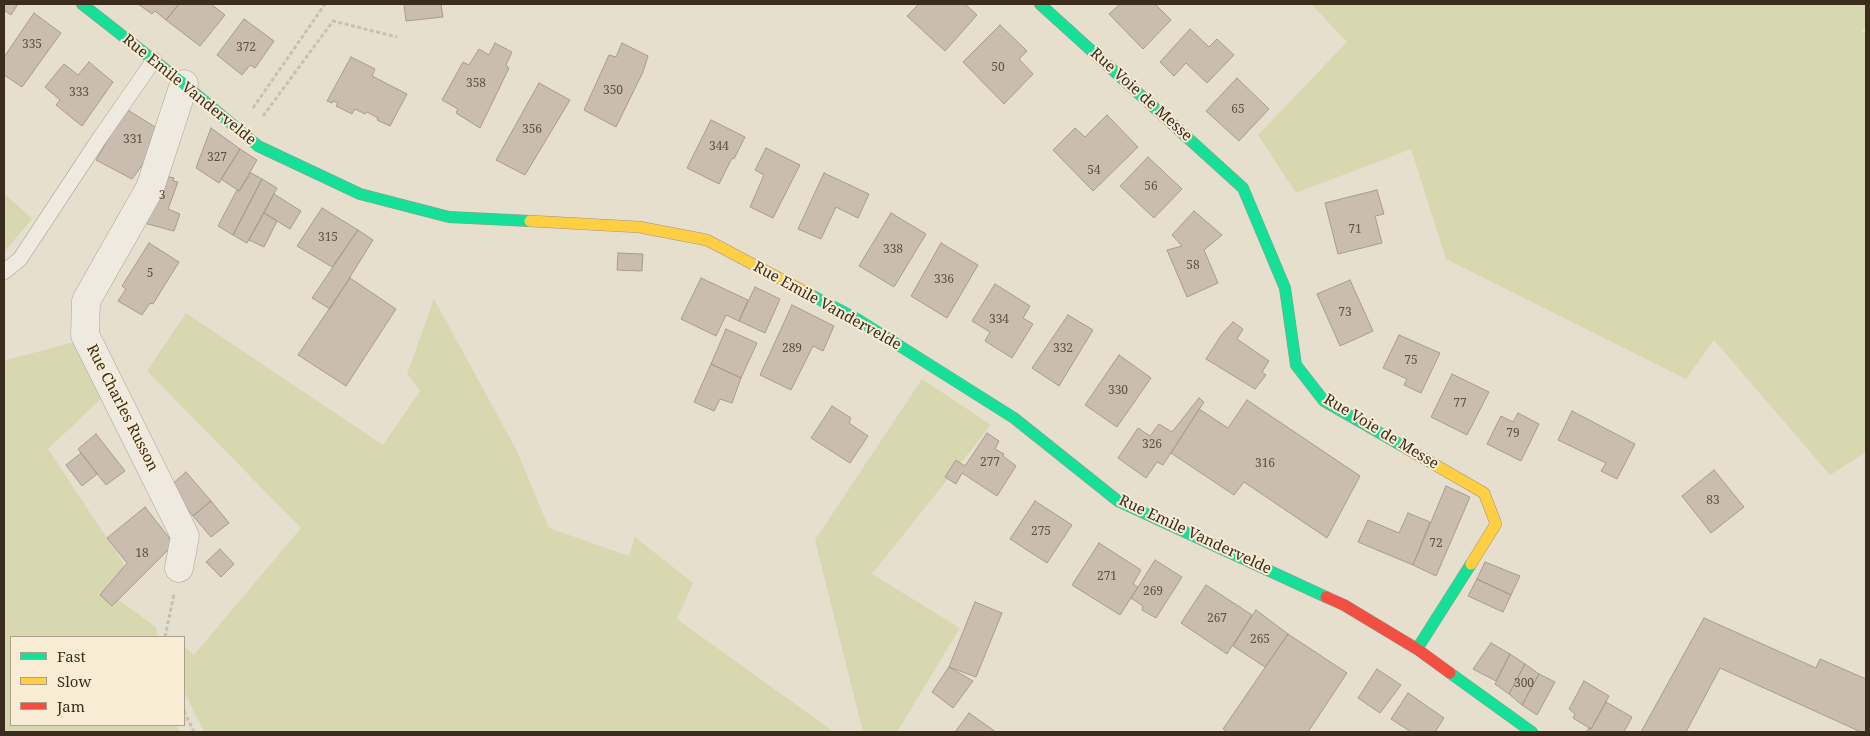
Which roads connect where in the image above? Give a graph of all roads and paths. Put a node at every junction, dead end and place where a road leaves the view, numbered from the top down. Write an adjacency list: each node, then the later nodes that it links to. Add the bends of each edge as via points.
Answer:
1 (82, 4): 5 (street, Rue Emile Vandervelde)
2 (325, 4): 7 (path)
3 (1040, 4): 11 (street, Rue Voie de Messe, via 1243,188 1285,288 1296,365 1324,401 1484,493 1496,524)
4 (397, 37): 7 (path, via 333,21)
5 (154, 60): 6 (street, Rue Emile Vandervelde); 8 (lane, via 20,259)
6 (184, 84): 7 (street, Rue Emile Vandervelde); 9 (street, Rue Charles Russon, via 150,188 86,301 85,335 185,536)
7 (243, 133): 11 (street, Rue Emile Vandervelde, via 258,146 360,194 449,218 639,227 707,240 857,319 1014,418 1118,501 1344,605)
8 (4, 272)
9 (179, 568): 10 (path)
10 (165, 636)
11 (1417, 650): 14 (street, Rue Emile Vandervelde)
12 (185, 714): 13 (path)
13 (194, 732)
14 (1532, 732)

